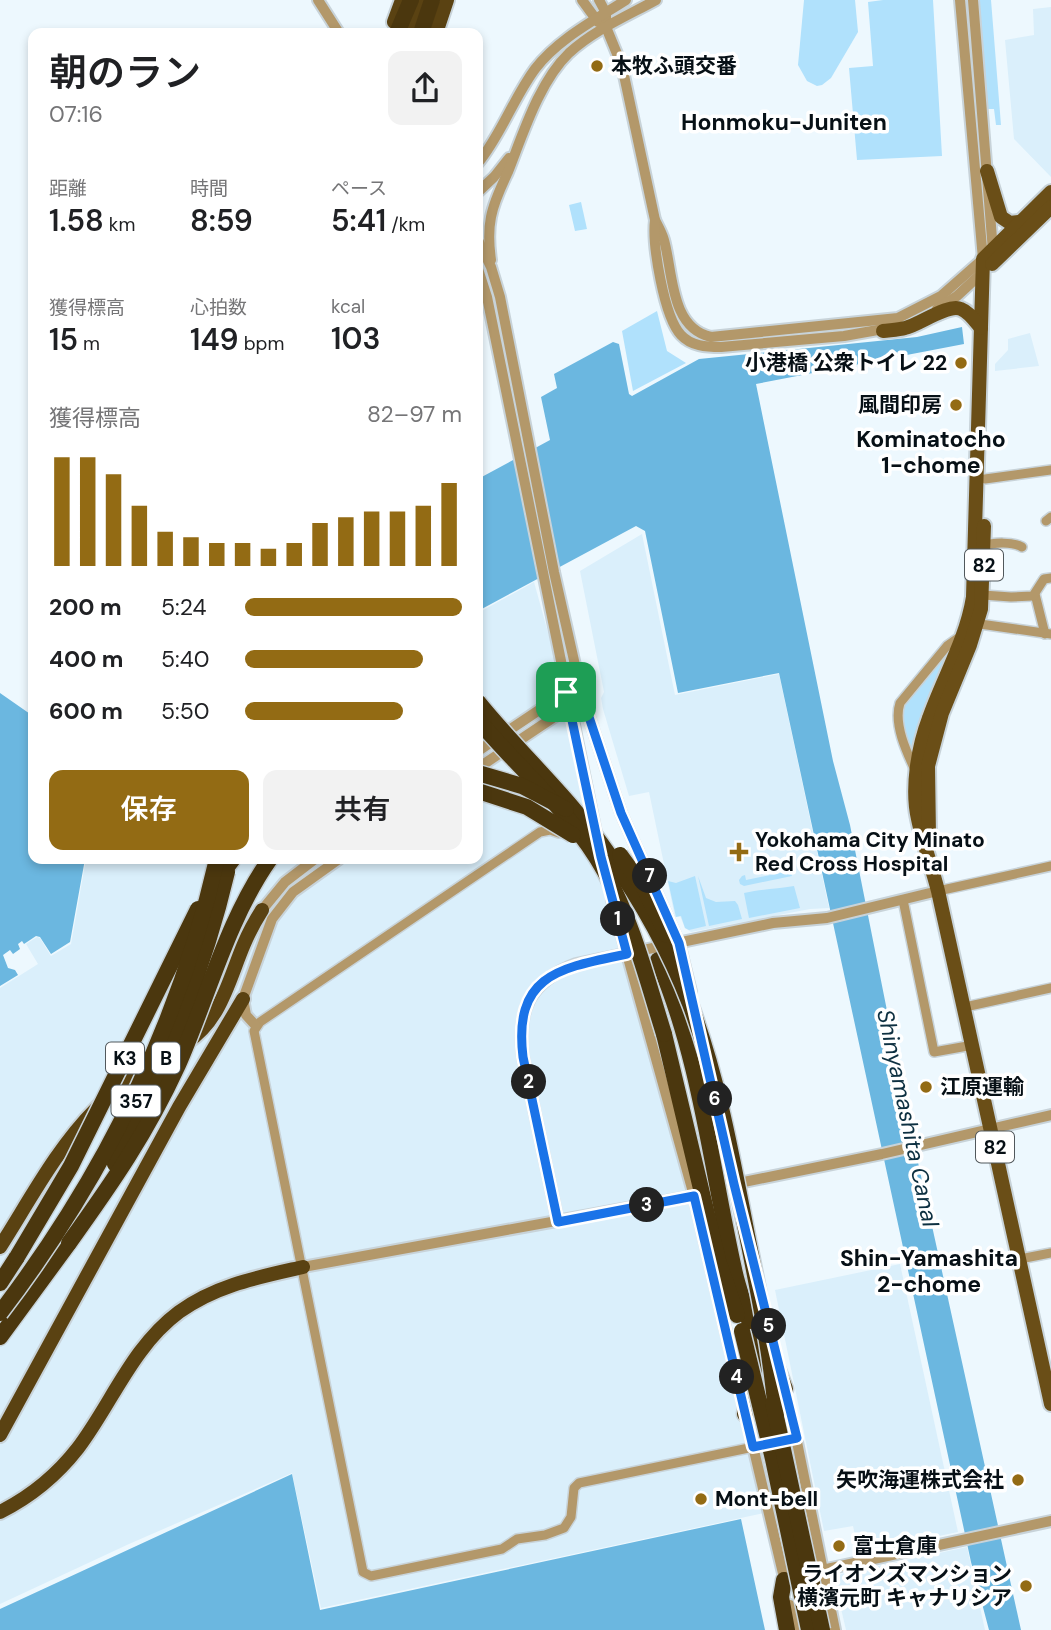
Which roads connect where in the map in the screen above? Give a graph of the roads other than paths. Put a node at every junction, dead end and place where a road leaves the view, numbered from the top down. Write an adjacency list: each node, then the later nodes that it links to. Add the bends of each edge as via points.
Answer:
1 (318, 0): 15 (street)
2 (402, 0): 16 (highway)
3 (416, 0): 17 (highway); 18 (highway)
4 (432, 0): 19 (highway); 20 (highway)
5 (447, 0): 21 (highway)
6 (582, 0): 13 (street)
7 (599, 0): 12 (street)
8 (626, 0): 12 (street)
9 (656, 0): 14 (street)
10 (960, 0): 31 (street)
11 (973, 0): 24 (street)
12 (606, 13): 13 (street); 14 (street)
13 (594, 20): 14 (street); 23 (street, via 539,64)
14 (606, 27): 22 (street, via 556,68); 28 (street, via 626,79)
15 (336, 28)
16 (392, 28)
17 (400, 28)
18 (408, 28)
19 (421, 28)
20 (428, 28)
21 (438, 28)
22 (516, 150): 25 (street); 32 (street, via 491,218)
23 (483, 155)
24 (987, 171): 29 (main road, via 1001,217); 31 (street)
25 (483, 187)
26 (1051, 192): 29 (main road)
27 (1051, 207): 31 (main road)
28 (655, 220): 31 (street, via 681,315 694,331 711,337 898,318 941,296); 35 (street, via 653,238 671,319 679,334 692,343 721,347)
29 (1019, 222): 31 (main road)
30 (483, 250): 32 (street)
31 (988, 261): 34 (main road, 82); 35 (street, via 957,296); 38 (main road, 82)
32 (491, 267): 36 (street, via 500,297)
33 (483, 285): 36 (street)
34 (981, 328): 35 (main road, via 969,314 951,307 914,325); 45 (main road, 82)
35 (883, 331)
36 (523, 445): 41 (street)
37 (1051, 470): 38 (street)
38 (985, 479): 39 (main road, 82)
39 (984, 546): 40 (street); 44 (main road, 82)
40 (1022, 547)
41 (549, 575): 47 (street); 48 (street)
42 (1051, 578): 43 (street, via 1044,579)
43 (1035, 594): 44 (street); 46 (street)
44 (983, 595): 45 (main road, 82)
45 (970, 626): 46 (street); 55 (main road, 82, via 928,721); 55 (street, via 947,646 900,703 898,716); 58 (main road, 82, via 928,766)
46 (1048, 634)
47 (566, 692): 48 (street); 50 (street); 52 (street)
48 (582, 696): 50 (street); 70 (street, via 621,813)
49 (483, 708): 73 (highway, bridge, via 609,855 636,896)
50 (569, 708): 53 (street); 57 (street)
51 (483, 726): 91 (highway, bridge, via 578,832 618,899 664,1034 718,1261)
52 (483, 748)
53 (483, 765)
54 (483, 774): 69 (highway, bridge, via 540,793 590,826 635,874)
55 (917, 774): 58 (main road, 82, via 917,817)
56 (483, 792): 72 (highway, bridge, via 544,816 588,848 625,892)
57 (598, 841): 71 (street); 77 (street, via 582,843 554,831 540,832)
58 (930, 858): 66 (main road, 82)
59 (216, 864): 90 (highway, B, bridge, via 179,989 129,1108 94,1175)
60 (228, 864): 89 (highway, K3, bridge, via 187,927 71,1166)
61 (231, 864): 84 (highway, B, bridge, via 205,954 168,1052 112,1169)
62 (267, 864): 84 (highway, K3, bridge, via 243,904 178,1065 145,1131)
63 (308, 864): 68 (street, via 285,882)
64 (333, 864): 75 (street, via 282,904 265,934)
65 (1051, 866): 66 (street)
66 (938, 891): 67 (street); 76 (main road, 82)
67 (903, 900): 70 (street); 78 (street, via 934,1052)
68 (262, 910): 85 (highway, bridge, via 216,1012 201,1031 96,1108 67,1143)
69 (665, 929): 73 (highway, bridge); 96 (highway, bridge, via 701,1047)
70 (679, 943): 71 (street); 81 (street)
71 (627, 954): 82 (street); 83 (street, via 558,971 532,994 523,1012 523,1057)
72 (658, 960): 91 (highway); 97 (highway, via 693,1071 734,1272 749,1317 755,1361)
73 (679, 980): 94 (highway, bridge, via 742,1271); 96 (highway, bridge, via 706,1052 731,1153 769,1348)
74 (1051, 988): 76 (street)
75 (243, 999): 77 (street, via 246,1016); 98 (highway, via 178,1107)
76 (965, 1007): 78 (main road, 82)
77 (256, 1026): 88 (street)
78 (973, 1045): 80 (main road, 82)
79 (1051, 1115): 80 (street)
80 (991, 1129): 81 (street); 87 (main road, 82)
81 (734, 1184): 94 (street)
82 (694, 1196): 83 (street); 97 (street)
83 (558, 1222): 88 (street)
84 (69, 1243): 92 (highway, B)
85 (0, 1247)
86 (1051, 1252): 87 (street)
87 (1020, 1259): 93 (main road, 82)
88 (303, 1267): 100 (street, via 363,1572 371,1576 502,1549 517,1539 564,1528 572,1511 573,1488 579,1483); 101 (highway, via 226,1286 166,1323 139,1353 66,1462 39,1487)
89 (0, 1283)
90 (0, 1313)
91 (742, 1331): 107 (highway, bridge)
92 (0, 1337)
93 (1049, 1387): 95 (main road, 82)
94 (785, 1389): 99 (street)
95 (1051, 1404)
96 (776, 1413): 108 (highway, bridge)
97 (745, 1414): 100 (street)
98 (0, 1435)
99 (797, 1438): 100 (street); 103 (street)
100 (753, 1447): 104 (street)
101 (0, 1512)
102 (1051, 1521): 103 (street)
103 (822, 1570): 104 (street); 109 (street)
104 (784, 1580): 105 (highway, via 781,1598); 106 (street)
105 (787, 1630)
106 (796, 1630)
107 (808, 1630)
108 (822, 1630)
109 (835, 1630)

